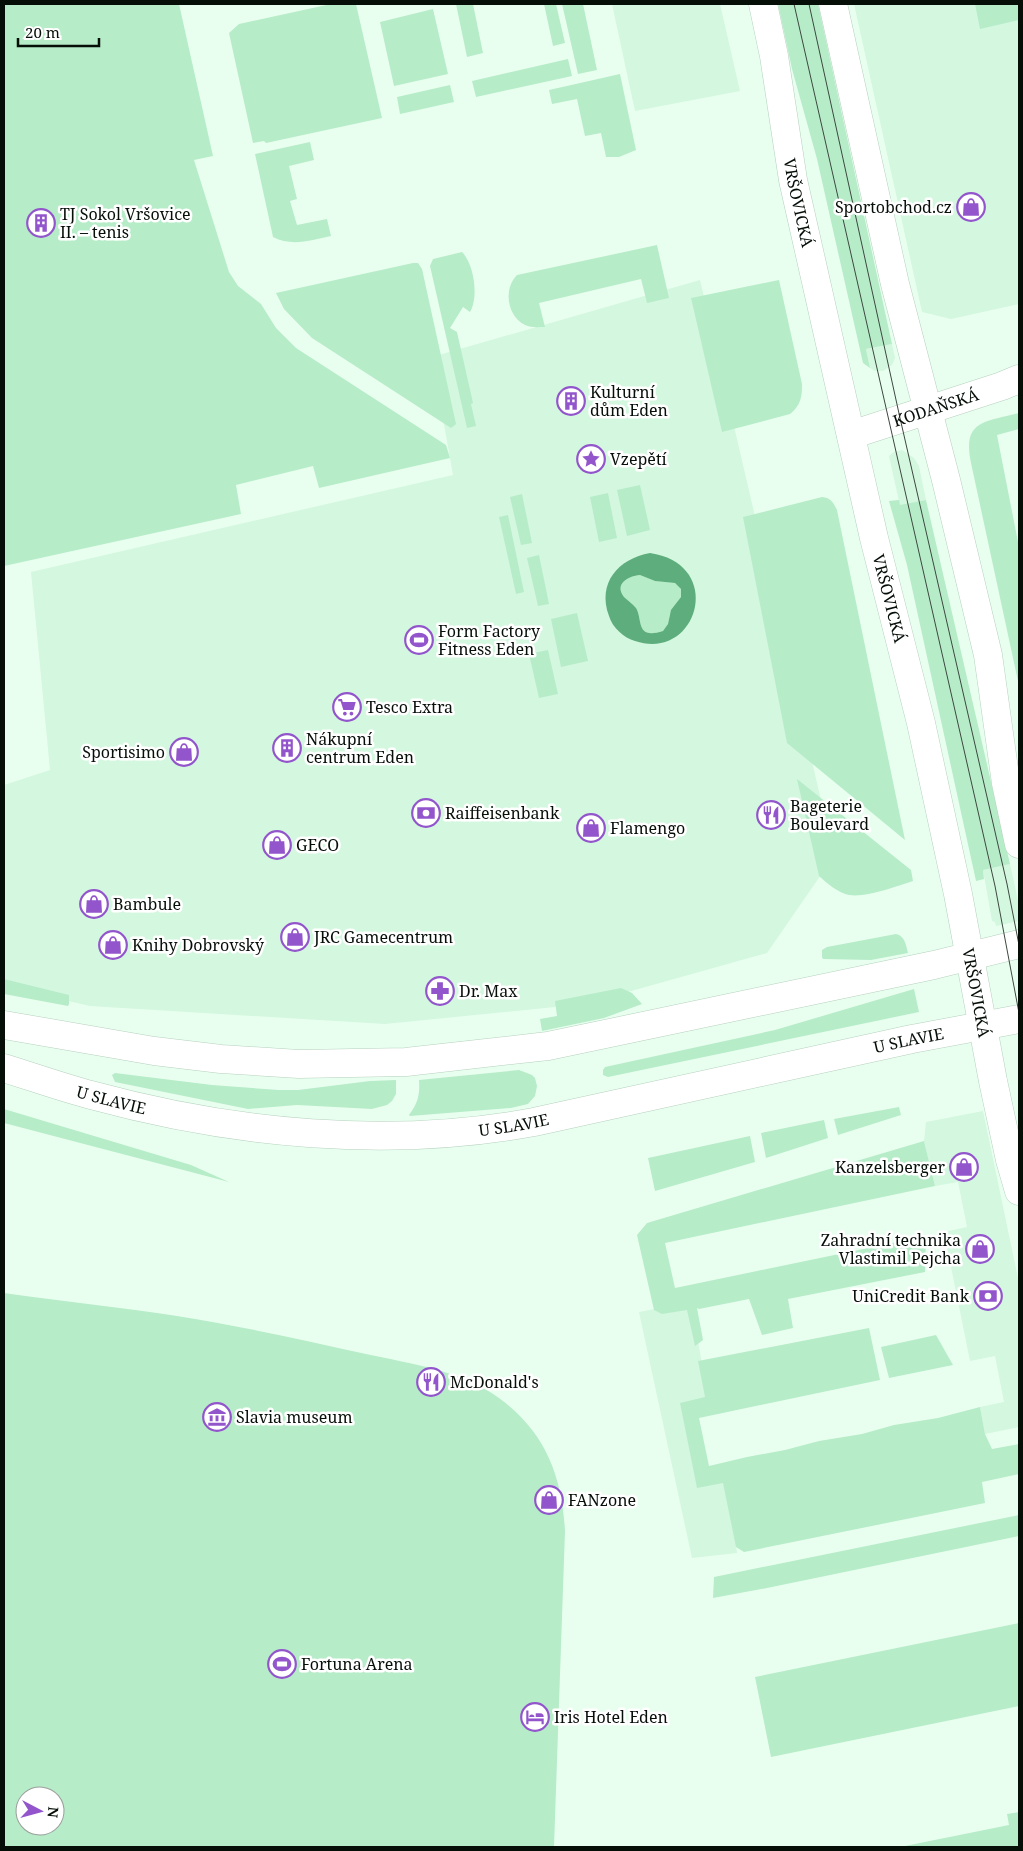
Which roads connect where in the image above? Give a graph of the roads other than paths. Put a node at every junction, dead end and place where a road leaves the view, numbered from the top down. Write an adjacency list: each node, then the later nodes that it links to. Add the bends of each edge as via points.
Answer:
1 (763, 4): 5 (main road, VRŠOVICKÁ, via 793,180)
2 (833, 4): 4 (main road, via 895,284)
3 (1019, 379): 4 (main road, KODAŇSKÁ)
4 (928, 408): 5 (main road, KODAŇSKÁ); 6 (main road, via 988,655 1006,783)
5 (851, 434): 8 (main road, VRŠOVICKÁ, via 921,724)
6 (1019, 844)
7 (1019, 944): 8 (main road)
8 (970, 957): 10 (main road, via 548,1046 406,1062 299,1064 221,1059); 11 (main road, VRŠOVICKÁ)
9 (1019, 1020): 11 (main road, U SLAVIE)
10 (4, 1025)
11 (982, 1026): 12 (main road, U SLAVIE, via 534,1122 439,1133 368,1135 247,1127 91,1095); 13 (main road, VRŠOVICKÁ)
12 (4, 1068)
13 (1019, 1190)

